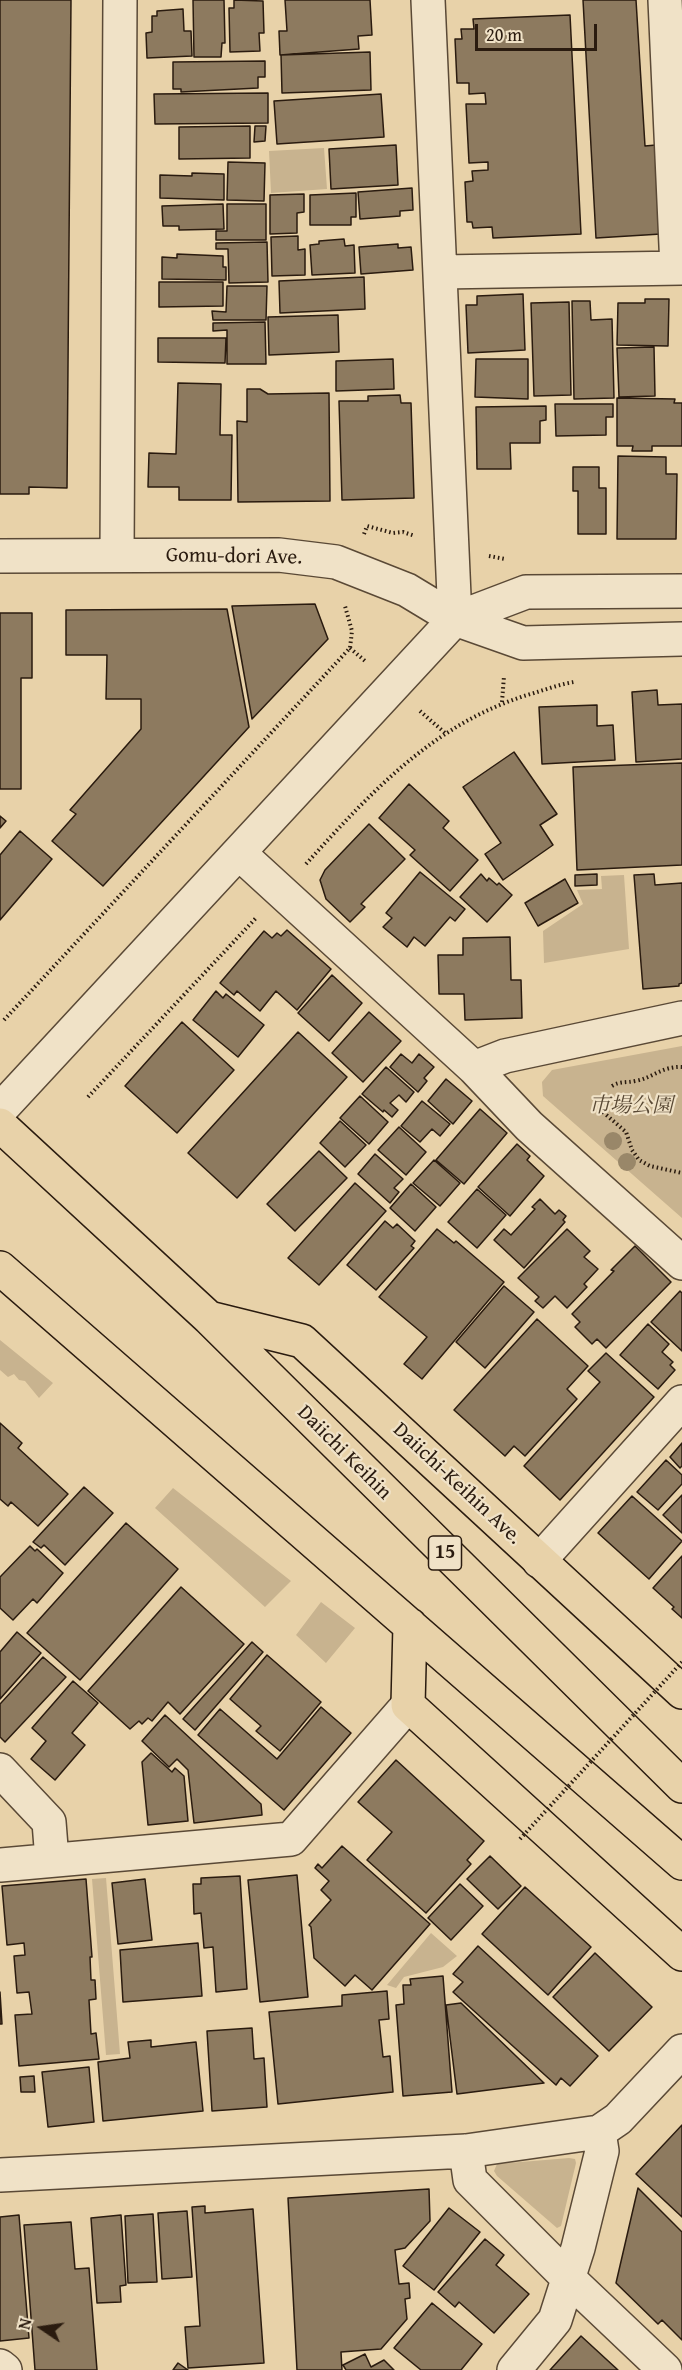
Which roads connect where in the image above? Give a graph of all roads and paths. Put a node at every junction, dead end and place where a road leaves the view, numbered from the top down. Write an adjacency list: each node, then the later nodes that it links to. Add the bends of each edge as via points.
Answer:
1 (120, 0): 8 (street)
2 (428, 0): 5 (street)
3 (665, 0): 4 (street)
4 (680, 268): 5 (street)
5 (441, 273): 12 (street)
6 (367, 526): 7 (path)
7 (403, 532)
8 (117, 555): 9 (street, Gomu-dori Ave.); 12 (street, Gomu-dori Ave., via 279,555 336,562 407,590)
9 (0, 556)
10 (682, 591): 12 (street, via 526,592)
11 (338, 598): 19 (path, via 346,608 350,648)
12 (455, 619): 13 (street, Gomu-dori Ave., via 523,643); 15 (street)
13 (682, 639)
14 (580, 681): 16 (path, via 502,702 445,734 409,759)
15 (239, 853): 21 (street); 24 (street)
16 (301, 869)
17 (256, 916): 23 (path)
18 (682, 1018): 21 (street, via 505,1056)
19 (4, 1020)
20 (682, 1067): 22 (path)
21 (474, 1068): 28 (street, via 529,1126)
22 (612, 1086)
23 (88, 1097)
24 (0, 1110)
25 (603, 1112): 27 (path, via 626,1132 639,1160)
26 (0, 1125): 30 (highway, Daiichi Keihin / 15)
27 (682, 1173)
28 (682, 1263)
29 (0, 1268): 33 (highway)
30 (209, 1318): 32 (highway, Daiichi-Keihin Ave. / 15, via 302,1341); 38 (highway, Daiichi Keihin / 15)
31 (682, 1402): 32 (street)
32 (539, 1560): 35 (highway, Daiichi-Keihin Ave. / 15)
33 (410, 1625): 36 (highway); 41 (highway)
34 (682, 1662): 39 (path, bridge)
35 (682, 1692)
36 (408, 1706): 40 (street, via 291,1839); 43 (highway)
37 (0, 1770): 40 (street, via 49,1822)
38 (682, 1786)
39 (520, 1839)
40 (52, 1860): 42 (street)
41 (682, 1863)
42 (0, 1865)
43 (682, 1954)
44 (682, 2050): 45 (street, via 618,2120)
45 (599, 2132): 46 (street); 48 (street, via 602,2151)
46 (466, 2151): 47 (street); 48 (street, via 470,2180)
47 (0, 2175)
48 (568, 2278): 51 (street, via 555,2320); 52 (street)
49 (0, 2366): 50 (street)
50 (5, 2370)
51 (514, 2370)
52 (665, 2370)

